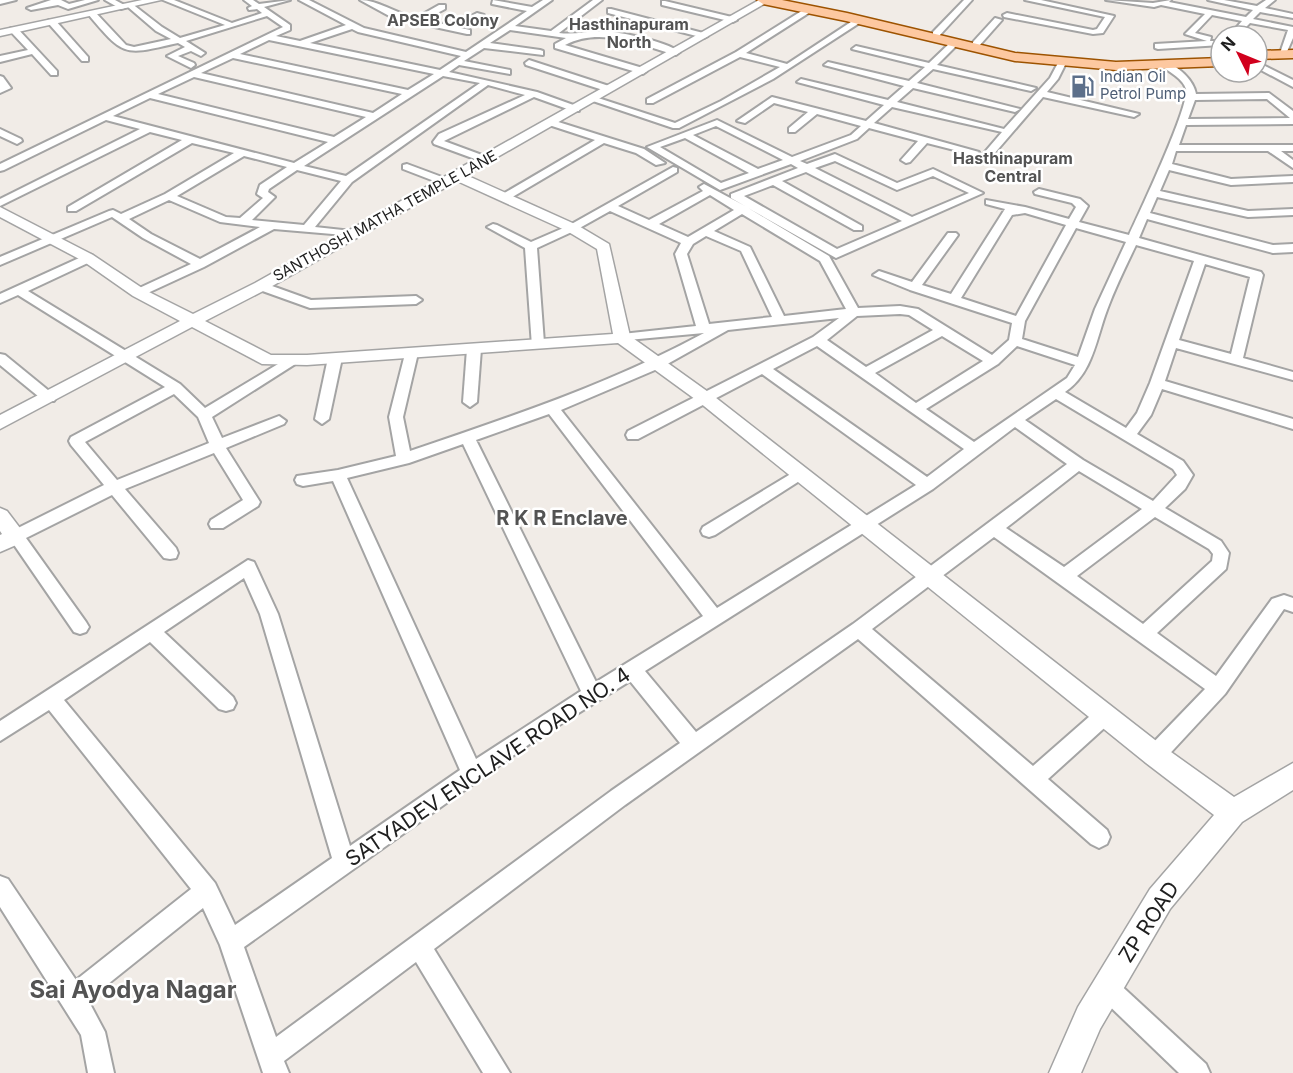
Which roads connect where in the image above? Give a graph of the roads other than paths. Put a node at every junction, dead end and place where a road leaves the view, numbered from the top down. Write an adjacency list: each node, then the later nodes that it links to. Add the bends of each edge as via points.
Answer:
1 (12, 0): 22 (street)
2 (94, 0): 20 (street, via 68,7)
3 (109, 0): 24 (street)
4 (156, 0): 24 (street)
5 (167, 0): 45 (street)
6 (248, 0): 25 (street)
7 (286, 0): 25 (street)
8 (303, 0): 46 (street)
9 (364, 0): 41 (street)
10 (499, 0): 31 (street, via 495,2)
11 (548, 0): 31 (street)
12 (598, 0): 53 (street)
13 (765, 0): 29 (main road); 39 (street, SANTHOSHI MATHA TEMPLE LANE)
14 (788, 0): 54 (main road)
15 (968, 0): 54 (street)
16 (1029, 0): 27 (street, via 1110,16 1100,32 1093,32)
17 (1110, 0): 21 (street, via 1146,5)
18 (1212, 0): 30 (street)
19 (1271, 0): 30 (street)
20 (57, 1): 28 (street)
21 (1165, 1): 35 (street)
22 (0, 2)
23 (665, 3): 39 (street)
24 (128, 6): 36 (street); 59 (street)
25 (259, 7): 32 (street); 34 (street)
26 (442, 7): 41 (street)
27 (1013, 7): 63 (street)
28 (31, 9)
29 (811, 9): 40 (main road); 72 (street)
30 (1258, 9): 38 (street); 42 (street)
31 (534, 10): 47 (street)
32 (240, 11)
33 (611, 12): 55 (street)
34 (269, 13): 45 (street); 56 (street, via 287,26)
35 (1210, 13): 42 (street); 58 (street, via 1189,34)
36 (92, 14): 43 (street); 59 (street, via 127,49)
37 (480, 15): 48 (street)
38 (1293, 16)
39 (733, 20): 55 (street, SANTHOSHI MATHA TEMPLE LANE)
40 (860, 20): 62 (main road); 87 (street)
41 (416, 21): 48 (street)
42 (1249, 21): 44 (street); 49 (street)
43 (52, 22): 50 (street); 79 (street)
44 (1246, 24)
45 (231, 26): 59 (street)
46 (352, 26): 61 (street); 74 (street)
47 (507, 27): 53 (street); 64 (street)
48 (454, 29): 51 (street)
49 (1293, 29): 76 (street)
50 (14, 30): 52 (street); 68 (street)
51 (467, 32)
52 (0, 33)
53 (552, 34): 57 (street)
54 (936, 34): 63 (main road)
55 (704, 36): 69 (street, SANTHOSHI MATHA TEMPLE LANE)
56 (268, 37): 61 (street); 73 (street)
57 (572, 38): 69 (street, via 611,33); 90 (street, via 558,45)
58 (1209, 39)
59 (178, 42): 66 (street)
60 (1209, 43): 65 (street)
61 (301, 44): 94 (street)
62 (954, 44): 83 (main road); 88 (street)
63 (976, 44): 77 (main road, via 1082,59)
64 (483, 45): 71 (street); 74 (street)
65 (1158, 46)
66 (191, 48): 70 (street); 89 (street, via 171,56)
67 (856, 49): 88 (street)
68 (33, 51): 78 (street); 93 (street)
69 (676, 52): 90 (street, SANTHOSHI MATHA TEMPLE LANE)
70 (201, 53)
71 (540, 54)
72 (739, 54): 87 (street); 109 (street)
73 (232, 55): 89 (street); 103 (street)
74 (468, 55): 81 (street)
75 (1269, 55): 76 (main road)
76 (1289, 56): 80 (main road)
77 (1209, 57)
78 (0, 59)
79 (85, 59)
80 (1269, 60)
81 (457, 62): 92 (street); 94 (street)
82 (529, 63): 101 (street)
83 (1062, 63): 86 (main road); 105 (street)
84 (1209, 63): 86 (main road)
85 (828, 64): 98 (street)
86 (1166, 65): 107 (street, via 1189,82)
87 (786, 66): 108 (street, via 719,107 676,126)
88 (931, 66): 98 (street); 100 (street)
89 (192, 69): 106 (street); 115 (street)
90 (644, 70): 101 (street, SANTHOSHI MATHA TEMPLE LANE)
91 (1269, 70): 99 (street)
92 (507, 72)
93 (54, 73)
94 (441, 73): 96 (street); 103 (street)
95 (0, 79): 102 (street, via 6,88)
96 (487, 82): 104 (street); 152 (street)
97 (801, 82): 110 (street)
98 (911, 84): 110 (street); 112 (street)
99 (1293, 84)
100 (1031, 88)
101 (609, 89): 108 (street, SANTHOSHI MATHA TEMPLE LANE)
102 (0, 90)
103 (410, 93): 115 (street)
104 (534, 94): 111 (street); 138 (street, via 438,141)
105 (1041, 94): 114 (street); 140 (street)
106 (149, 95): 117 (street); 132 (street)
107 (1191, 97): 116 (street, via 1269,96); 120 (street, SATYADEV ENCLAVE ROAD NO. 4)
108 (592, 99): 111 (street, SANTHOSHI MATHA TEMPLE LANE)
109 (650, 101)
110 (891, 103): 122 (street); 125 (street)
111 (576, 109): 121 (street, SANTHOSHI MATHA TEMPLE LANE)
112 (1015, 109)
113 (815, 111): 118 (street, via 772,100); 122 (street); 124 (street)
114 (1134, 114)
115 (375, 116): 132 (street)
116 (1293, 116)
117 (105, 117): 123 (street); 146 (street)
118 (742, 121)
119 (1293, 121): 120 (street)
120 (1181, 122): 133 (street, SATYADEV ENCLAVE ROAD NO. 4)
121 (552, 123): 129 (street); 138 (street, SANTHOSHI MATHA TEMPLE LANE)
122 (868, 126): 130 (street); 141 (street, via 854,138)
123 (149, 129): 128 (street); 162 (street)
124 (792, 130)
125 (1000, 130)
126 (0, 132): 131 (street)
127 (686, 135): 141 (street, via 717,123); 149 (street); 154 (street, via 652,147)
128 (191, 139): 137 (street); 159 (street)
129 (604, 139): 148 (street, via 640,151); 160 (street)
130 (924, 140): 136 (street); 139 (street)
131 (17, 141)
132 (336, 141): 143 (street)
133 (1173, 148): 135 (street); 144 (street, SATYADEV ENCLAVE ROAD NO. 4)
134 (1293, 148): 135 (street)
135 (1272, 149): 142 (street)
136 (974, 152)
137 (242, 153): 143 (street); 157 (street)
138 (486, 160): 150 (street, SANTHOSHI MATHA TEMPLE LANE)
139 (906, 160)
140 (983, 160)
141 (792, 161): 147 (street); 149 (street)
142 (1293, 165)
143 (296, 166): 152 (street); 171 (street, via 264,187 262,194 270,197)
144 (1166, 166): 151 (street, via 1231,182); 156 (street, SATYADEV ENCLAVE ROAD NO. 4)
145 (407, 167): 150 (street)
146 (0, 168)
147 (807, 168): 153 (street); 172 (street); 172 (street, via 835,157 897,187 933,171 978,193)
148 (673, 170): 154 (street); 163 (street)
149 (757, 173): 154 (street)
150 (451, 179): 160 (street); 181 (street, SANTHOSHI MATHA TEMPLE LANE)
151 (1293, 179)
152 (348, 180): 179 (street)
153 (772, 181): 158 (street); 178 (street)
154 (715, 189): 158 (street); 165 (street); 173 (street)
155 (1039, 192): 175 (street, via 1082,204)
156 (1154, 193): 168 (street, via 1248,214); 169 (street, SATYADEV ENCLAVE ROAD NO. 4)
157 (169, 196): 170 (street); 171 (street, via 224,220)
158 (735, 196): 172 (street, via 836,255)
159 (92, 197): 164 (street); 170 (street)
160 (505, 197): 177 (street)
161 (990, 202): 166 (street)
162 (0, 203)
163 (610, 207): 173 (street); 177 (street)
164 (72, 208)
165 (743, 209): 180 (street); 200 (street, via 825,259)
166 (1020, 210): 175 (street); 198 (street, via 1008,212)
167 (0, 211): 183 (street)
168 (1293, 212)
169 (1144, 215): 184 (street, SATYADEV ENCLAVE ROAD NO. 4); 187 (street, via 1273,249)
170 (116, 216): 183 (street); 191 (street)
171 (243, 222): 174 (street)
172 (912, 222)
173 (650, 224): 185 (street)
174 (273, 225): 179 (street); 191 (street)
175 (1073, 225): 184 (street); 203 (street)
176 (493, 227): 186 (street)
177 (572, 228): 186 (street); 207 (street, via 603,247)
178 (858, 228)
179 (307, 229): 181 (street)
180 (705, 232): 185 (street); 202 (street, via 746,249)
181 (352, 234): 193 (street, SANTHOSHI MATHA TEMPLE LANE)
182 (952, 235): 194 (street)
183 (52, 239): 188 (street); 190 (street)
184 (1133, 241): 189 (street); 220 (street, SATYADEV ENCLAVE ROAD NO. 4, via 1101,309)
185 (688, 242): 205 (street, via 681,254)
186 (531, 246): 211 (street)
187 (1293, 248)
188 (88, 258): 195 (street); 196 (street)
189 (1201, 258): 210 (street); 217 (street, via 1257,275)
190 (0, 261)
191 (200, 264): 196 (street)
192 (879, 276): 194 (street)
193 (261, 286): 199 (street, via 310,304); 201 (street, SANTHOSHI MATHA TEMPLE LANE)
194 (914, 287): 198 (street)
195 (18, 290): 197 (street); 214 (street)
196 (140, 293): 201 (street)
197 (0, 299)
198 (954, 299): 203 (street)
199 (416, 300)
200 (854, 312): 202 (street); 206 (street, via 913,312); 208 (street)
201 (194, 321): 214 (street, SANTHOSHI MATHA TEMPLE LANE); 218 (street, via 268,360)
202 (780, 321): 204 (street)
203 (1019, 321): 209 (street)
204 (724, 327): 205 (street); 221 (street)
205 (704, 329): 207 (street)
206 (943, 330): 219 (street); 223 (street)
207 (622, 338): 211 (street); 221 (street)
208 (818, 340): 222 (street); 223 (street)
209 (1015, 341): 219 (street); 220 (street)
210 (1171, 342): 217 (street); 225 (street)
211 (537, 343): 212 (street)
212 (474, 349): 213 (street); 230 (street)
213 (411, 353): 216 (street); 244 (street, via 396,417)
214 (123, 356): 226 (street); 228 (street, SANTHOSHI MATHA TEMPLE LANE)
215 (0, 358): 228 (street)
216 (335, 358): 218 (street); 234 (street)
217 (1236, 360): 224 (street)
218 (293, 361): 233 (street)
219 (993, 361): 232 (street)
220 (1083, 363): 227 (street, SATYADEV ENCLAVE ROAD NO. 4, via 1072,381)
221 (657, 364): 229 (street); 231 (street)
222 (763, 368): 229 (street); 249 (street)
223 (867, 372): 232 (street)
224 (1293, 376)
225 (1157, 383): 238 (street); 240 (street, via 1144,415)
226 (175, 387): 233 (street); 250 (street, via 76,441)
227 (1056, 393): 236 (street, SATYADEV ENCLAVE ROAD NO. 4); 240 (street)
228 (49, 398): 237 (street, SANTHOSHI MATHA TEMPLE LANE)
229 (705, 398): 239 (street); 246 (street)
230 (470, 402)
231 (552, 408): 241 (street); 262 (street)
232 (915, 410): 243 (street)
233 (204, 415): 242 (street)
234 (322, 419)
235 (279, 420): 242 (street)
236 (1016, 420): 243 (street, SATYADEV ENCLAVE ROAD NO. 4); 245 (street)
237 (0, 423)
238 (1293, 424)
239 (633, 435)
240 (1128, 435): 251 (street, via 1178,465 1185,475 1183,483)
241 (467, 436): 244 (street); 269 (street)
242 (217, 445): 250 (street); 253 (street, via 252,502)
243 (974, 449): 249 (street, SATYADEV ENCLAVE ROAD NO. 4)
244 (404, 459): 247 (street)
245 (1078, 464): 251 (street); 255 (street)
246 (799, 474): 254 (street); 256 (street)
247 (338, 475): 248 (street); 276 (street)
248 (303, 480)
249 (927, 485): 254 (street, SATYADEV ENCLAVE ROAD NO. 4)
250 (114, 487): 257 (street); 258 (street)
251 (1153, 509): 260 (street); 266 (street, via 1215,545 1222,557 1220,564)
252 (0, 516): 257 (street)
253 (217, 524)
254 (865, 525): 259 (street); 262 (street, SATYADEV ENCLAVE ROAD NO. 4)
255 (994, 528): 259 (street); 260 (street)
256 (709, 531)
257 (8, 540): 263 (street)
258 (170, 553)
259 (931, 576): 264 (street); 272 (street)
260 (1064, 576): 266 (street)
261 (1293, 605): 268 (street, via 1278,604)
262 (715, 618): 267 (street, SATYADEV ENCLAVE ROAD NO. 4)
263 (80, 627)
264 (859, 629): 274 (street); 278 (street)
265 (152, 632): 270 (street); 271 (street); 281 (street, via 248,567 269,614)
266 (1145, 633): 268 (street)
267 (632, 669): 269 (street, SATYADEV ENCLAVE ROAD NO. 4); 274 (street)
268 (1218, 688): 275 (street)
269 (592, 694): 276 (street, SATYADEV ENCLAVE ROAD NO. 4)
270 (52, 699): 273 (street); 283 (street)
271 (226, 703)
272 (1105, 715): 275 (street); 278 (street)
273 (0, 732)
274 (693, 744): 285 (street)
275 (1155, 755): 279 (street)
276 (472, 774): 281 (street, SATYADEV ENCLAVE ROAD NO. 4)
277 (1293, 775): 279 (street, ZP ROAD)
278 (1034, 779): 280 (street)
279 (1233, 813): 286 (street, ZP ROAD, via 1160,899)
280 (1099, 837)
281 (344, 863): 284 (street, SATYADEV ENCLAVE ROAD NO. 4)
282 (0, 887): 287 (street)
283 (207, 891): 284 (street); 287 (street)
284 (231, 942): 288 (street)
285 (419, 946): 288 (street); 290 (street)
286 (1107, 988): 291 (street, ZP ROAD); 292 (street)
287 (73, 998): 289 (street, via 93,1032)
288 (272, 1065)
289 (101, 1073)
290 (497, 1073)
291 (1065, 1073)
292 (1197, 1073)

